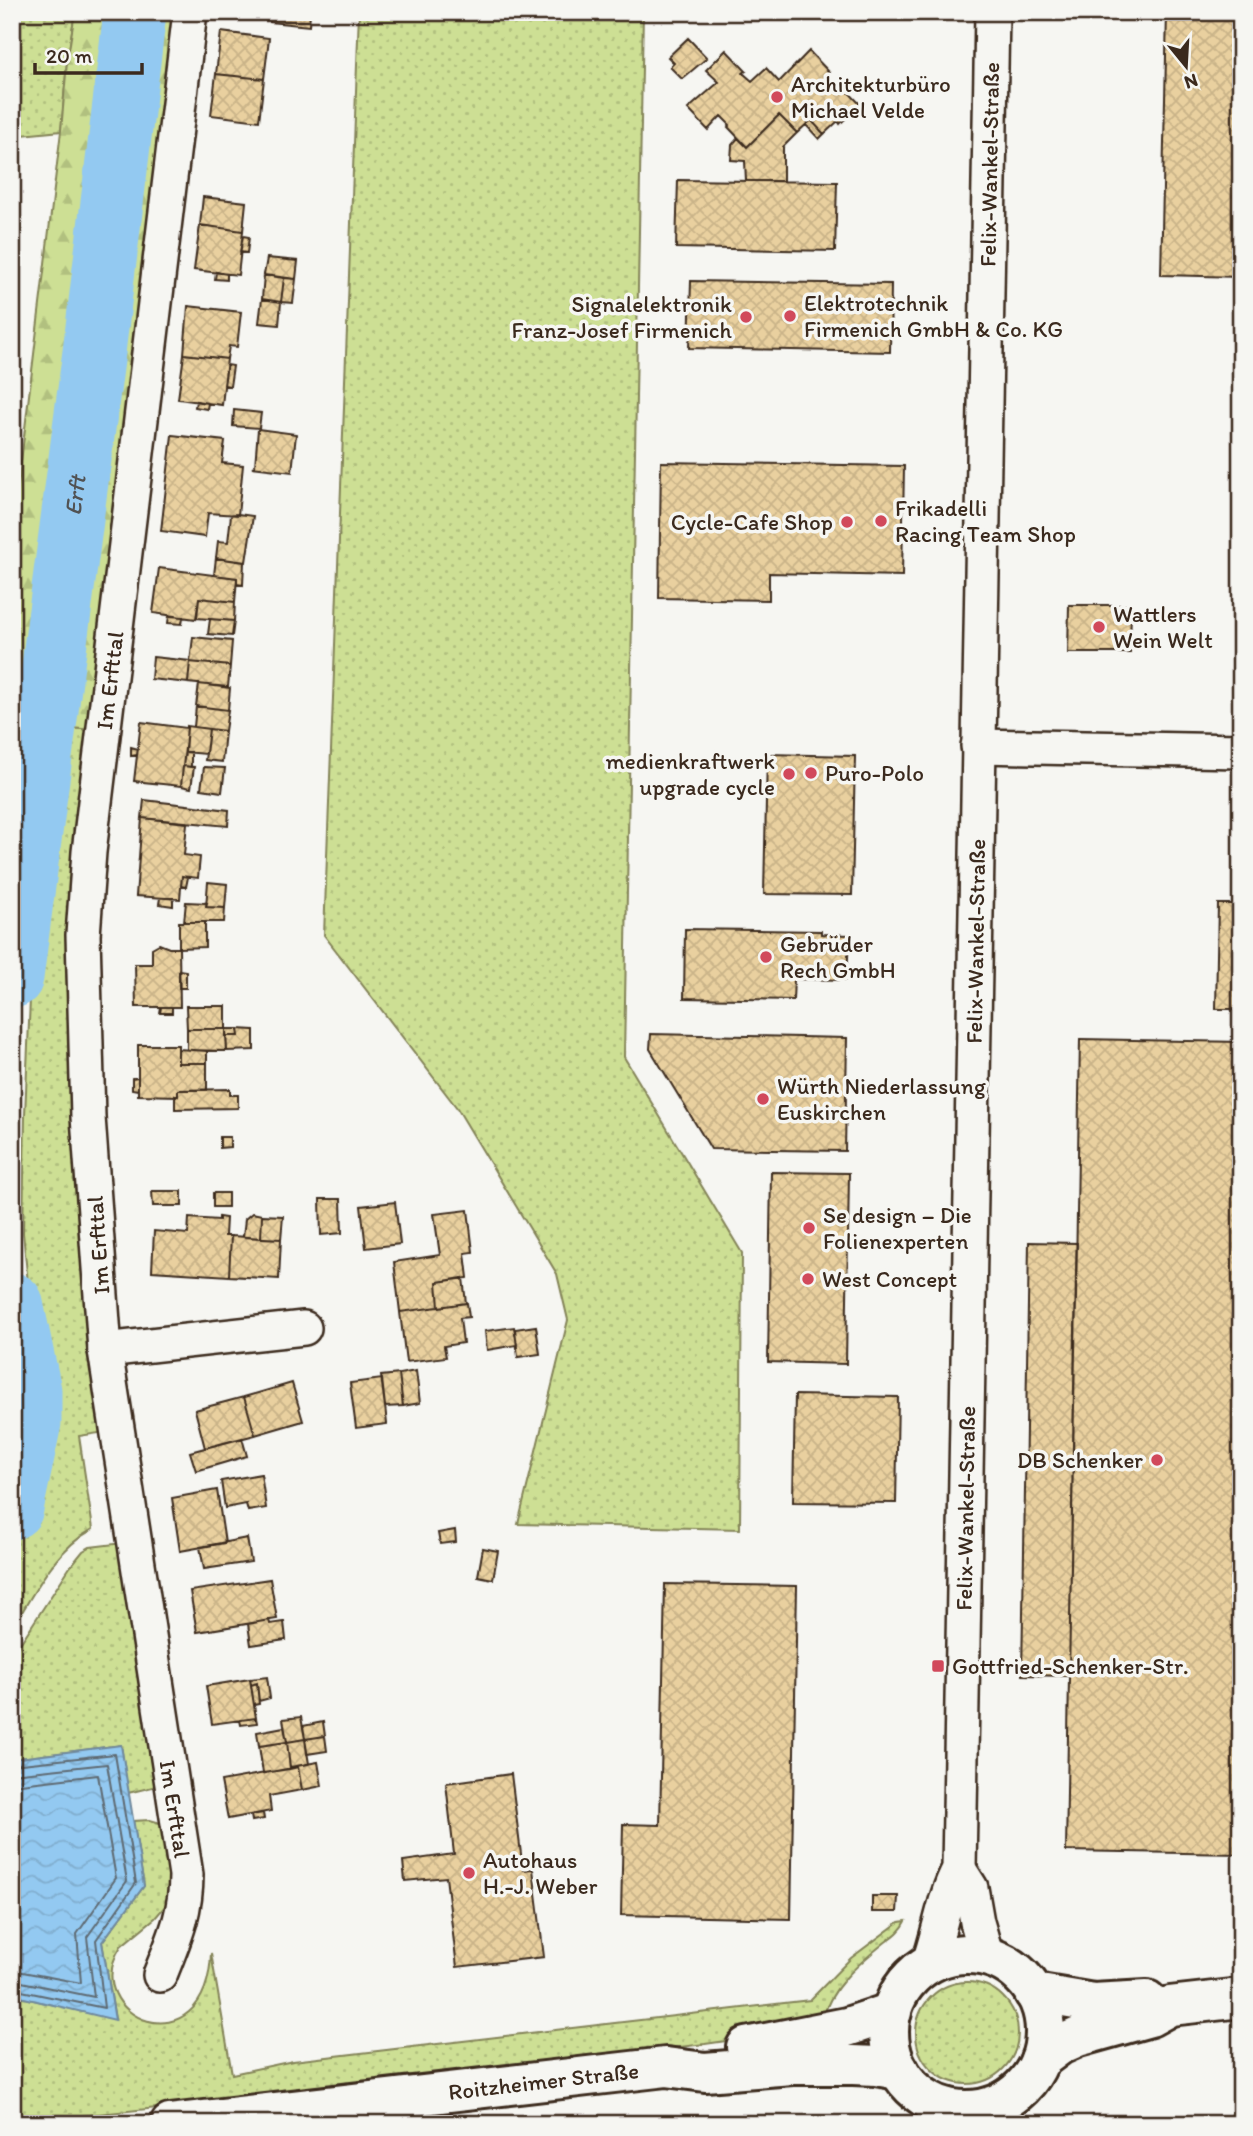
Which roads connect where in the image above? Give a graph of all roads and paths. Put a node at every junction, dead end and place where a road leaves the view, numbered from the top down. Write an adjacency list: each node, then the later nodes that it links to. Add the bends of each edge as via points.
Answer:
1 (190, 12): 6 (street, Im Erfttal, via 85,901 88,1117)
2 (992, 12): 3 (street, Felix-Wankel-Straße)
3 (978, 746): 4 (street); 7 (street, Felix-Wankel-Straße)
4 (1241, 751)
5 (304, 1328): 6 (street)
6 (105, 1350): 10 (street, Im Erfttal, via 186,1875 183,1916)
7 (959, 1869): 8 (street, Felix-Wankel-Straße, via 971,1888); 9 (street, Felix-Wankel-Straße, via 948,1890)
8 (987, 1957): 9 (street, via 957,1955); 11 (street, via 1014,1970)
9 (928, 1965): 14 (street, via 905,1985)
10 (160, 1975)
11 (1034, 1993): 13 (street, via 1093,2003 1151,2000); 15 (street, via 1045,2032)
12 (1241, 1998): 13 (street)
13 (1170, 2006): 15 (street, via 1150,2017 1078,2037)
14 (892, 2012): 16 (street, Roitzheimer Straße, via 810,2036 702,2053); 17 (street, via 890,2042)
15 (1040, 2060): 18 (street)
16 (666, 2067): 17 (street, Roitzheimer Straße, via 705,2072 792,2065); 20 (street, Roitzheimer Straße)
17 (899, 2070): 19 (street)
18 (1000, 2112): 19 (street, via 987,2107)
19 (944, 2115)
20 (170, 2124)

